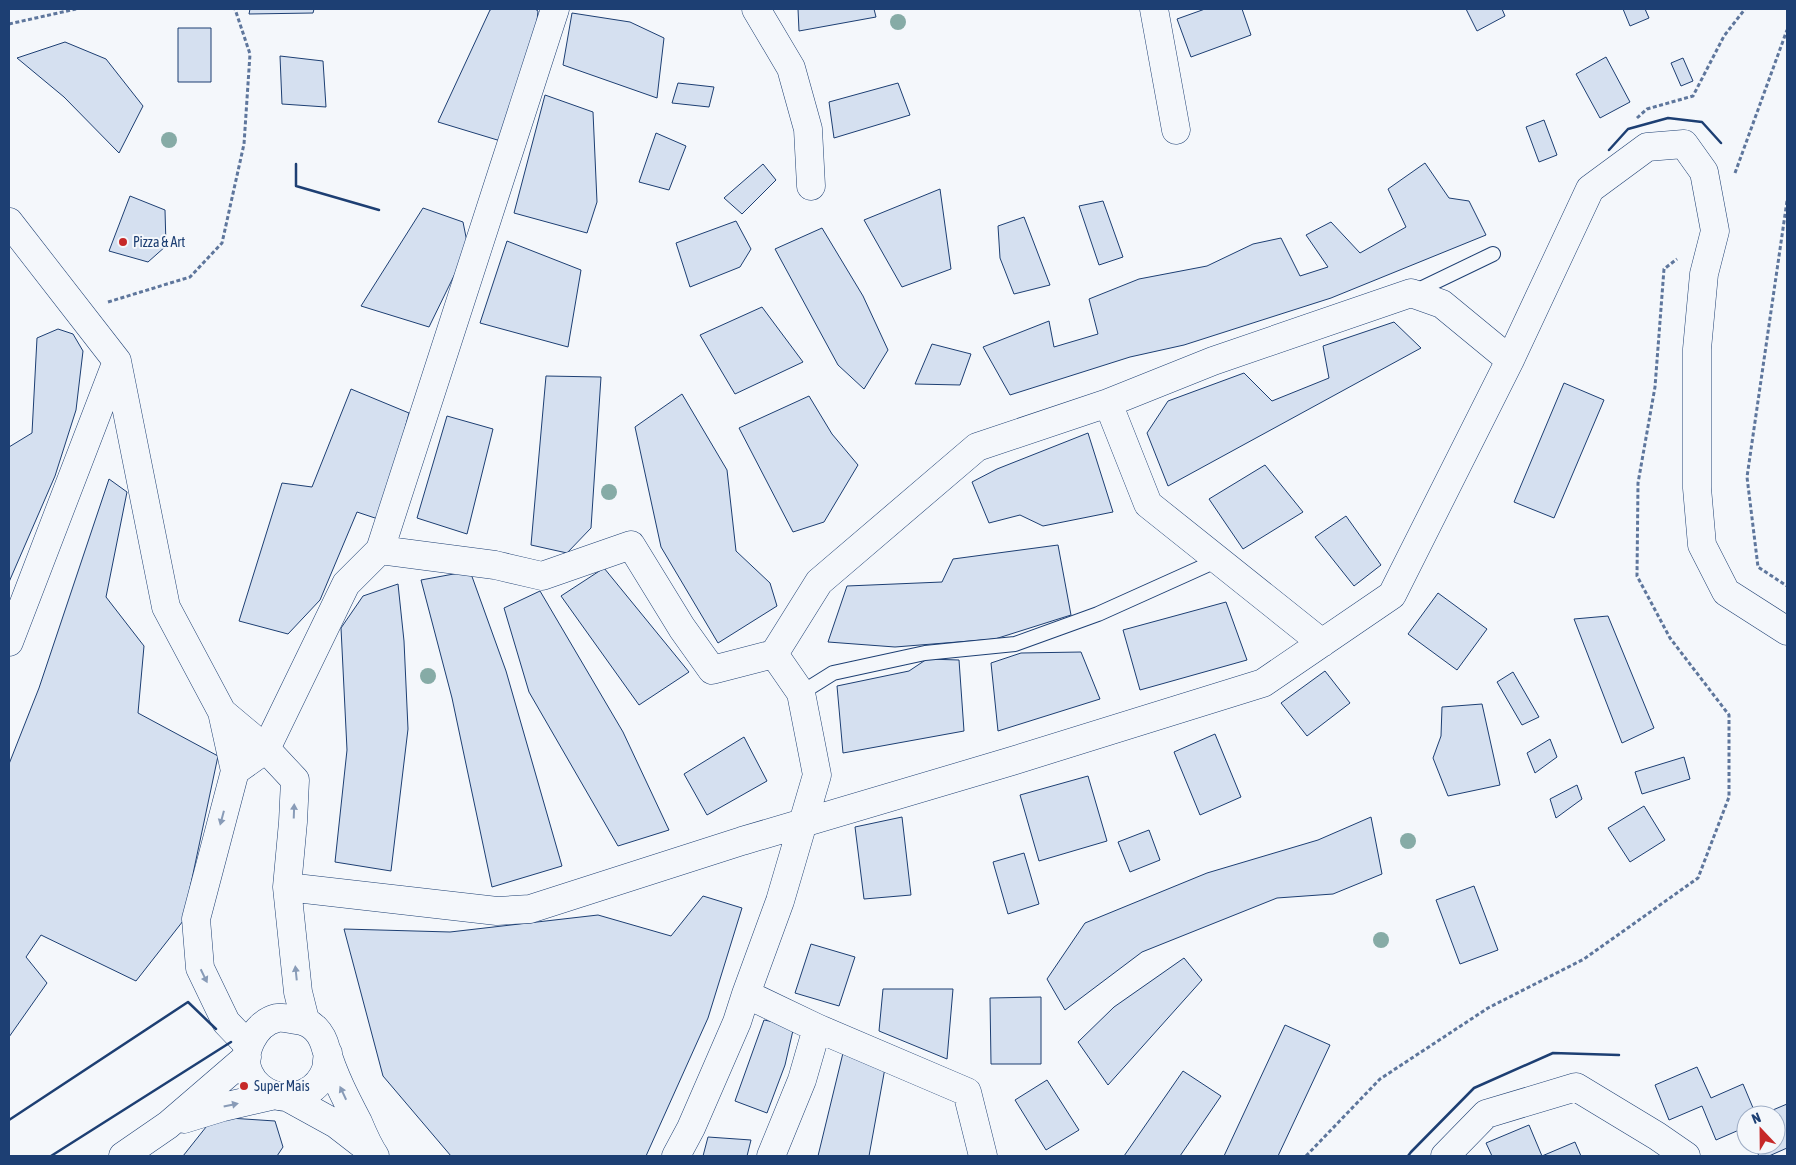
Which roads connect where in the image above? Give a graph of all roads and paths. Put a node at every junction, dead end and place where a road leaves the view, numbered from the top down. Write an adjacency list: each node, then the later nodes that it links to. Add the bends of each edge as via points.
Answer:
1 (76, 9): 6 (path)
2 (235, 9): 16 (path, via 250,54 244,144 222,243 190,276)
3 (555, 9): 20 (street)
4 (756, 9): 10 (street, via 791,68 808,129)
5 (1154, 9): 8 (street)
6 (9, 24)
7 (1787, 30): 9 (path)
8 (1176, 130)
9 (1733, 177)
10 (811, 186)
11 (1787, 201): 22 (path, via 1747,477 1758,567)
12 (9, 222): 16 (street)
13 (1493, 254): 15 (lane)
14 (1679, 258): 45 (path, via 1664,269 1655,387 1638,483 1637,576 1670,638 1729,715 1729,798 1698,878 1584,959 1488,1008 1380,1079)
15 (1411, 293): 17 (street, via 1442,304); 19 (street, via 1213,361)
16 (78, 311): 18 (street)
17 (1510, 360): 23 (street, via 1590,189 1647,147 1684,144 1704,172 1715,231 1704,274 1697,349 1697,488 1702,545 1726,592); 25 (street, via 1392,595)
18 (117, 361): 24 (street); 28 (street, via 166,607)
19 (1108, 403): 21 (street, via 1148,504); 26 (street, via 977,447 819,582)
20 (380, 550): 26 (street, via 495,565 542,576 631,545 712,670); 29 (street, via 346,584)
21 (1218, 560): 25 (street); 27 (lane, via 1098,614 1015,644 924,653 833,672)
22 (1787, 586)
23 (1787, 631)
24 (9, 642)
25 (1322, 643): 31 (street, via 1263,683)
26 (774, 654): 27 (street)
27 (801, 693): 31 (street, via 817,775)
28 (222, 712): 29 (street); 30 (street)
29 (266, 749): 30 (street); 32 (street, one-way to 29, via 295,780)
30 (235, 770): 36 (street, one-way to 36, via 196,919 200,968 226,1022)
31 (804, 822): 32 (street, via 530,909 497,911); 33 (street, via 780,901)
32 (287, 887): 34 (street, one-way to 32, via 298,992)
33 (746, 994): 35 (street); 42 (street, via 737,1022)
34 (305, 1020): 36 (street, via 277,1018 264,1024 254,1034); 37 (street, via 324,1040)
35 (817, 1028): 43 (street, via 802,1080); 44 (street, via 966,1092)
36 (248, 1051): 38 (street, via 248,1072 254,1081 263,1090); 39 (street)
37 (328, 1053): 38 (street, via 321,1080 299,1096); 40 (street, one-way to 37, via 341,1090)
38 (281, 1096): 39 (street, one-way to 38, via 223,1106); 40 (street, via 336,1124)
39 (168, 1125): 41 (street)
40 (374, 1154)
41 (123, 1156)
42 (676, 1156)
43 (771, 1156)
44 (984, 1156)
45 (1306, 1156)
46 (1445, 1156): 47 (street, via 1486,1114 1576,1087)
47 (1686, 1156)

